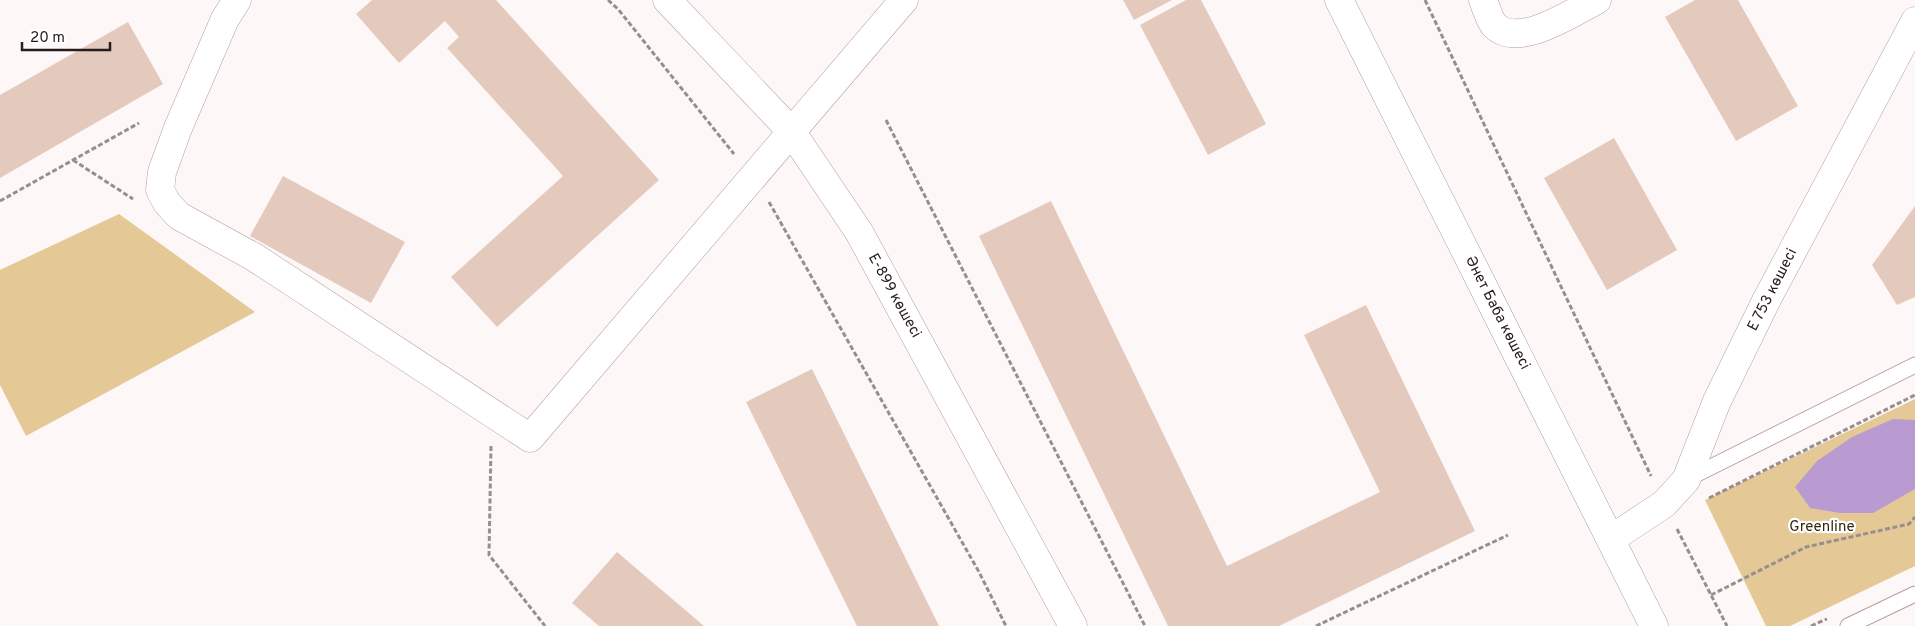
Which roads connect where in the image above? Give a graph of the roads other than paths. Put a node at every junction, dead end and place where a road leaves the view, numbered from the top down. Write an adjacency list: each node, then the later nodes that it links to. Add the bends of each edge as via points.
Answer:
1 (237, 0): 8 (street, via 225,20 162,172 160,190 167,202 179,216 254,257 530,438)
2 (667, 0): 8 (street, Е-899 көшесі)
3 (904, 0): 8 (street)
4 (1339, 0): 11 (street, Әнет Баба көшесі)
5 (1483, 0): 6 (street, via 1494,25 1512,34 1539,30)
6 (1597, 0)
7 (1915, 21): 10 (street, Е 753 көшесі, via 1767,299 1717,400)
8 (791, 131): 13 (street, Е-899 көшесі, via 859,232)
9 (1915, 364): 10 (lane)
10 (1686, 480): 11 (street, Е 753 көшесі, via 1668,510)
11 (1611, 539): 14 (street, Әнет Баба көшесі)
12 (1915, 594): 15 (lane)
13 (1073, 626)
14 (1654, 626)
15 (1848, 626)

